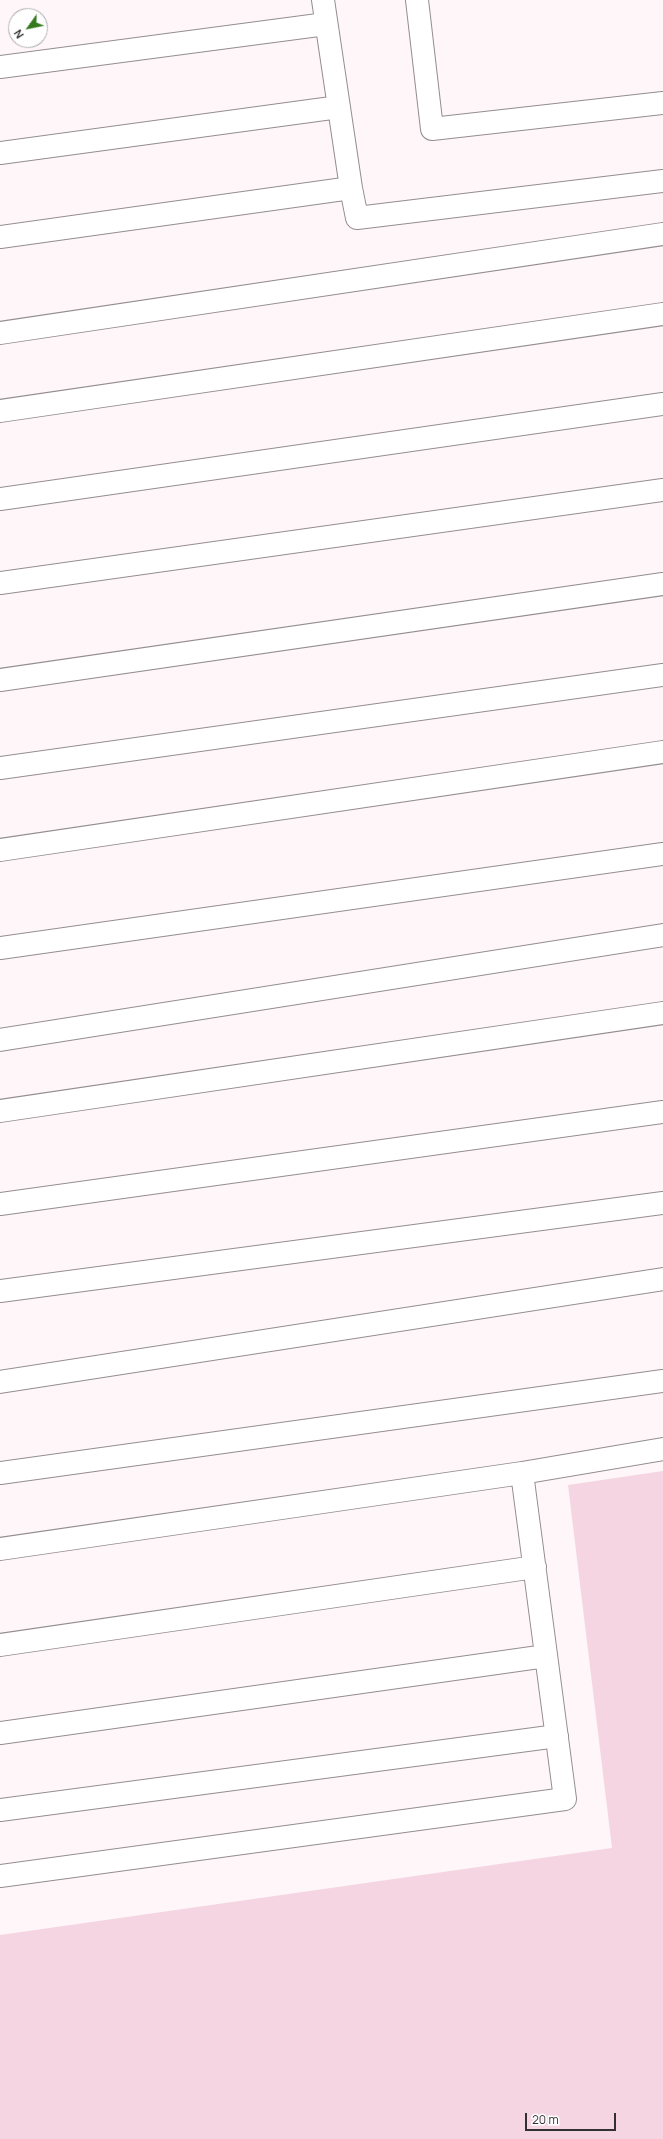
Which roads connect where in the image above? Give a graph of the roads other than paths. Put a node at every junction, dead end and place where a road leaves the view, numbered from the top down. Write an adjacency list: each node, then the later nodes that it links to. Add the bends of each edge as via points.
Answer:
1 (323, 0): 3 (lane)
2 (417, 0): 5 (lane, via 432,129)
3 (326, 24): 4 (lane); 6 (lane)
4 (0, 67)
5 (663, 103)
6 (339, 107): 7 (lane); 9 (lane)
7 (0, 153)
8 (663, 181): 9 (lane, via 357,218)
9 (351, 188): 11 (lane)
10 (663, 234): 13 (lane)
11 (0, 237)
12 (663, 314): 15 (lane)
13 (0, 333)
14 (663, 404): 17 (lane)
15 (0, 411)
16 (663, 490): 18 (lane)
17 (0, 499)
18 (0, 583)
19 (663, 584): 21 (lane)
20 (663, 675): 23 (lane)
21 (0, 680)
22 (663, 752): 24 (lane)
23 (0, 768)
24 (0, 850)
25 (663, 854): 27 (lane)
26 (663, 935): 29 (lane)
27 (0, 948)
28 (663, 1013): 30 (lane)
29 (0, 1040)
30 (0, 1111)
31 (663, 1112): 33 (lane)
32 (663, 1203): 35 (lane)
33 (0, 1204)
34 (663, 1279): 37 (lane)
35 (0, 1291)
36 (663, 1381): 39 (lane)
37 (0, 1382)
38 (663, 1449): 40 (lane)
39 (0, 1473)
40 (522, 1473): 41 (lane); 42 (lane)
41 (0, 1548)
42 (535, 1567): 43 (lane); 44 (lane)
43 (0, 1645)
44 (546, 1656): 45 (lane); 46 (lane)
45 (0, 1733)
46 (557, 1736): 47 (lane); 48 (lane, via 565,1799)
47 (0, 1810)
48 (0, 1876)

